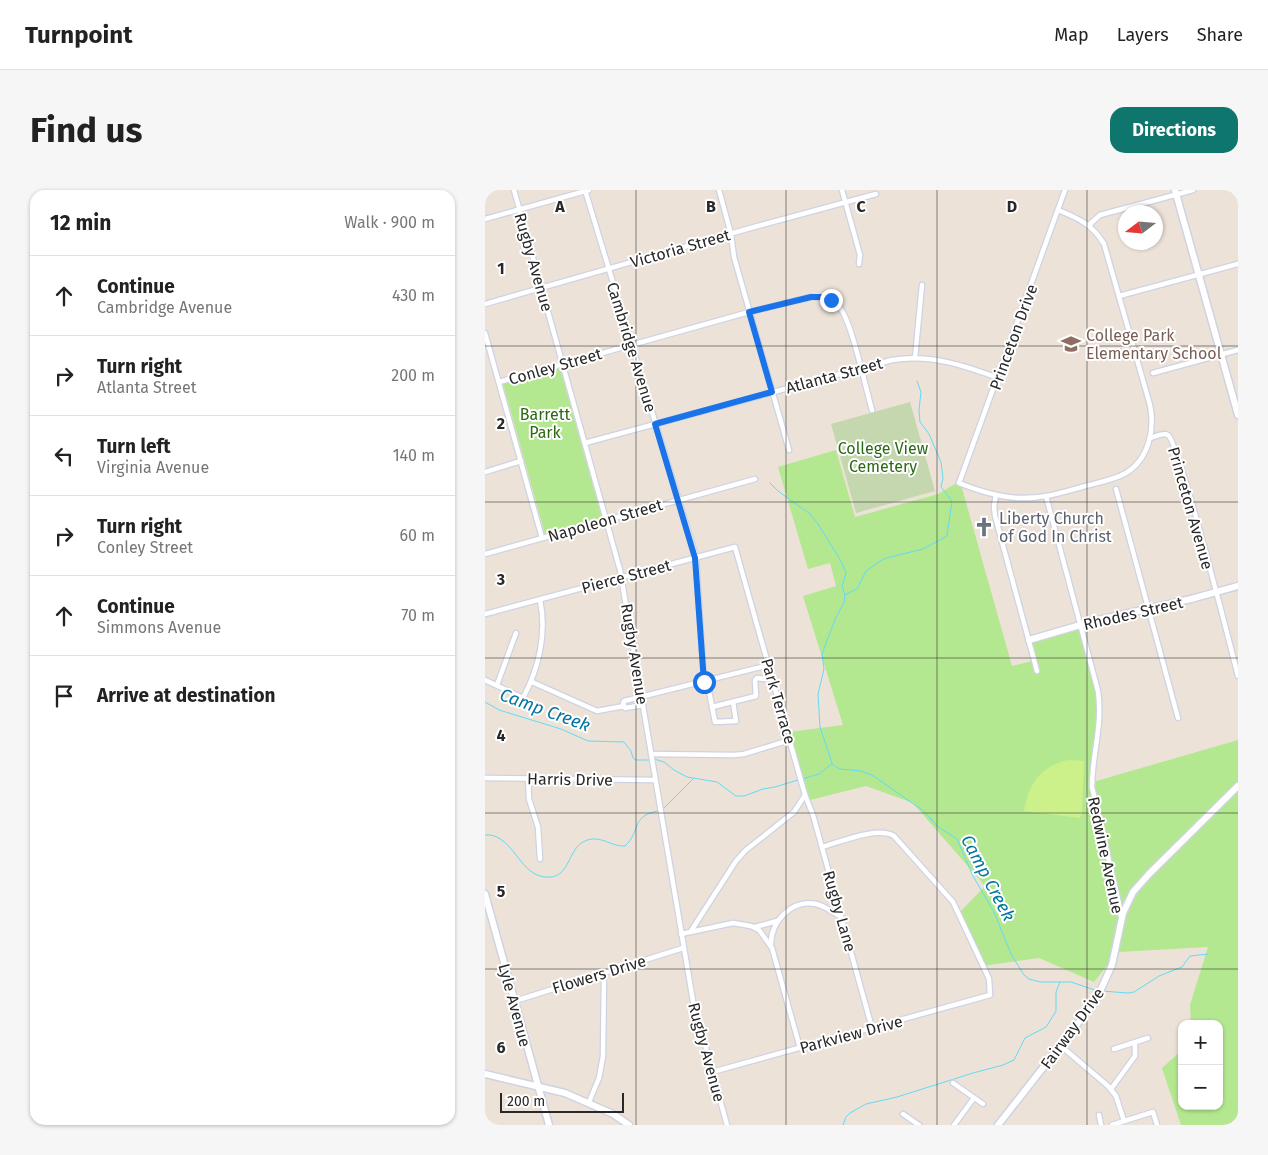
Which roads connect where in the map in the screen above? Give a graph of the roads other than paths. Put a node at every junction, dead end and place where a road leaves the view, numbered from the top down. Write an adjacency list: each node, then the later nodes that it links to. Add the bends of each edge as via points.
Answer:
1 (514, 190): 10 (street, Rugby Avenue)
2 (587, 190): 10 (street); 17 (street, Cambridge Avenue)
3 (719, 190): 14 (street)
4 (842, 190): 9 (street)
5 (1065, 190): 11 (street, Princeton Drive)
6 (1193, 190): 7 (street)
7 (1175, 192): 13 (street, via 1101,215); 18 (street)
8 (876, 194): 9 (street, Victoria Street)
9 (845, 202): 14 (street, Victoria Street); 15 (street)
10 (519, 209): 12 (street); 20 (street, Rugby Avenue)
11 (1058, 210): 13 (street, Princeton Avenue); 32 (street, Princeton Drive)
12 (485, 219)
13 (1089, 225): 21 (street, Princeton Avenue, via 1104,244)
14 (731, 234): 17 (street, Victoria Street); 23 (street, via 733,257)
15 (859, 264)
16 (1238, 264): 18 (street)
17 (609, 268): 20 (street, Victoria Street); 25 (street, Cambridge Avenue)
18 (1199, 275): 21 (street); 27 (street)
19 (922, 285): 28 (street)
20 (541, 287): 22 (street, Victoria Street); 29 (street, Rugby Avenue)
21 (1119, 296): 38 (street, Princeton Avenue, via 1150,405)
22 (485, 304)
23 (749, 312): 25 (street, Conley Street); 30 (street, Conley Street, via 811,297 831,300 846,316); 34 (street)
24 (485, 334): 33 (street)
25 (631, 345): 29 (street, Conley Street); 37 (street, Cambridge Avenue)
26 (1238, 350): 27 (street)
27 (1221, 354): 31 (street); 36 (street)
28 (915, 358): 30 (street, Atlanta Street); 32 (street, Atlanta Street, via 958,363)
29 (563, 364): 33 (street, Conley Street); 39 (street, Rugby Avenue)
30 (860, 368): 34 (street, Atlanta Street); 35 (street, Conley Street)
31 (1153, 373)
32 (998, 378): 45 (street, Princeton Drive, via 959,483)
33 (499, 382): 41 (street)
34 (772, 392): 37 (street, Atlanta Street); 40 (street)
35 (872, 410)
36 (1238, 415)
37 (655, 424): 39 (street, Atlanta Street); 47 (street, Cambridge Avenue)
38 (1150, 438): 43 (street, via 1137,464); 54 (street, Princeton Avenue, via 1166,434 1171,438)
39 (585, 443): 48 (street, Rugby Avenue)
40 (789, 450)
41 (521, 461): 42 (street); 49 (street)
42 (485, 472)
43 (1113, 478): 46 (street); 57 (street)
44 (755, 479): 47 (street, Napoleon Street)
45 (996, 496): 46 (street); 61 (street, via 995,516)
46 (1046, 496): 59 (street, Redwine Avenue)
47 (678, 500): 48 (street, Napoleon Street); 51 (street, Cambridge Avenue)
48 (606, 520): 49 (street, Napoleon Street); 52 (street, Rugby Avenue)
49 (542, 538): 50 (street, Napoleon Street)
50 (485, 554)
51 (695, 558): 52 (street, Pierce Street); 56 (street, Pierce Street, via 735,547); 67 (street, Cambridge Avenue)
52 (622, 578): 55 (street, Pierce Street); 70 (street, Rugby Avenue)
53 (1238, 586): 54 (street, Rhodes Street)
54 (1215, 592): 57 (street, Rhodes Street); 64 (street, Princeton Avenue)
55 (540, 600): 58 (street, Pierce Street); 68 (street, via 543,638)
56 (752, 608): 62 (street, Park Terrace)
57 (1148, 609): 59 (street, Rhodes Street); 75 (street)
58 (485, 614)
59 (1081, 624): 61 (street, Rhodes Street); 88 (street, Redwine Avenue, via 1100,710 1093,796 1119,904)
60 (515, 633): 69 (street)
61 (1029, 640): 63 (street)
62 (769, 665): 67 (street); 76 (street, Park Terrace)
63 (1037, 671)
64 (1238, 676)
65 (765, 679): 71 (street, via 755,680 756,696)
66 (485, 680): 69 (street)
67 (706, 681): 70 (street); 74 (street, Cambridge Avenue)
68 (532, 682): 69 (street, via 523,698); 73 (street, via 597,711)
69 (497, 685)
70 (642, 698): 72 (street, Rugby Avenue); 73 (street, via 624,702)
71 (733, 702): 74 (street); 74 (street, via 736,721 715,722)
72 (643, 705): 73 (street); 77 (street, Rugby Avenue)
73 (623, 706)
74 (713, 707)
75 (1178, 718)
76 (790, 740): 77 (street, via 745,754); 82 (street, Park Terrace)
77 (651, 754): 80 (street, Rugby Avenue)
78 (485, 778): 79 (street, Harris Drive)
79 (528, 778): 80 (street, Harris Drive); 84 (street, via 529,799 538,827)
80 (655, 780): 91 (street, Rugby Avenue)
81 (1238, 786): 88 (street, Fairway Drive, via 1138,886)
82 (805, 795): 83 (street, Rugby Lane); 90 (street, via 794,812 736,861)
83 (822, 847): 86 (street, Rugby Lane); 96 (street, Parkview Drive, via 874,833 886,832 894,836 953,902 989,979 990,995)
84 (540, 858)
85 (485, 894): 95 (street, Lyle Avenue)
86 (841, 917): 87 (street, via 822,906 808,903 793,907); 96 (street, Rugby Lane)
87 (777, 921): 89 (street); 92 (street)
88 (1120, 921): 99 (street, Fairway Drive, via 1112,965 1101,992)
89 (755, 927): 90 (street, via 733,923); 92 (street)
90 (691, 931): 91 (street)
91 (681, 934): 93 (street, Rugby Avenue)
92 (771, 945): 100 (street)
93 (683, 948): 94 (street, Flowers Drive); 102 (street, Rugby Avenue)
94 (604, 973): 95 (street, Flowers Drive); 108 (street, via 603,1056 599,1078)
95 (515, 1001): 105 (street, Lyle Avenue)
96 (872, 1028): 100 (street, Parkview Drive)
97 (1148, 1038): 98 (street)
98 (1135, 1042): 101 (street); 106 (street, via 1135,1056)
99 (1061, 1046): 106 (street); 118 (street, Fairway Drive)
100 (800, 1048): 102 (street, Parkview Drive)
101 (1114, 1049)
102 (711, 1072): 115 (street, Rugby Avenue)
103 (485, 1074): 105 (street)
104 (953, 1083): 107 (street)
105 (538, 1087): 108 (street); 113 (street, Lyle Avenue)
106 (1111, 1090): 112 (street)
107 (974, 1098): 109 (street); 117 (street)
108 (589, 1102): 114 (street)
109 (983, 1104)
110 (903, 1114): 116 (street)
111 (1099, 1115): 119 (street)
112 (1124, 1121): 120 (street); 121 (street, via 1153,1112)
113 (549, 1125)
114 (629, 1125)
115 (727, 1125)
116 (919, 1125)
117 (954, 1125)
118 (998, 1125)
119 (1101, 1125)
120 (1112, 1125)
121 (1157, 1125)

